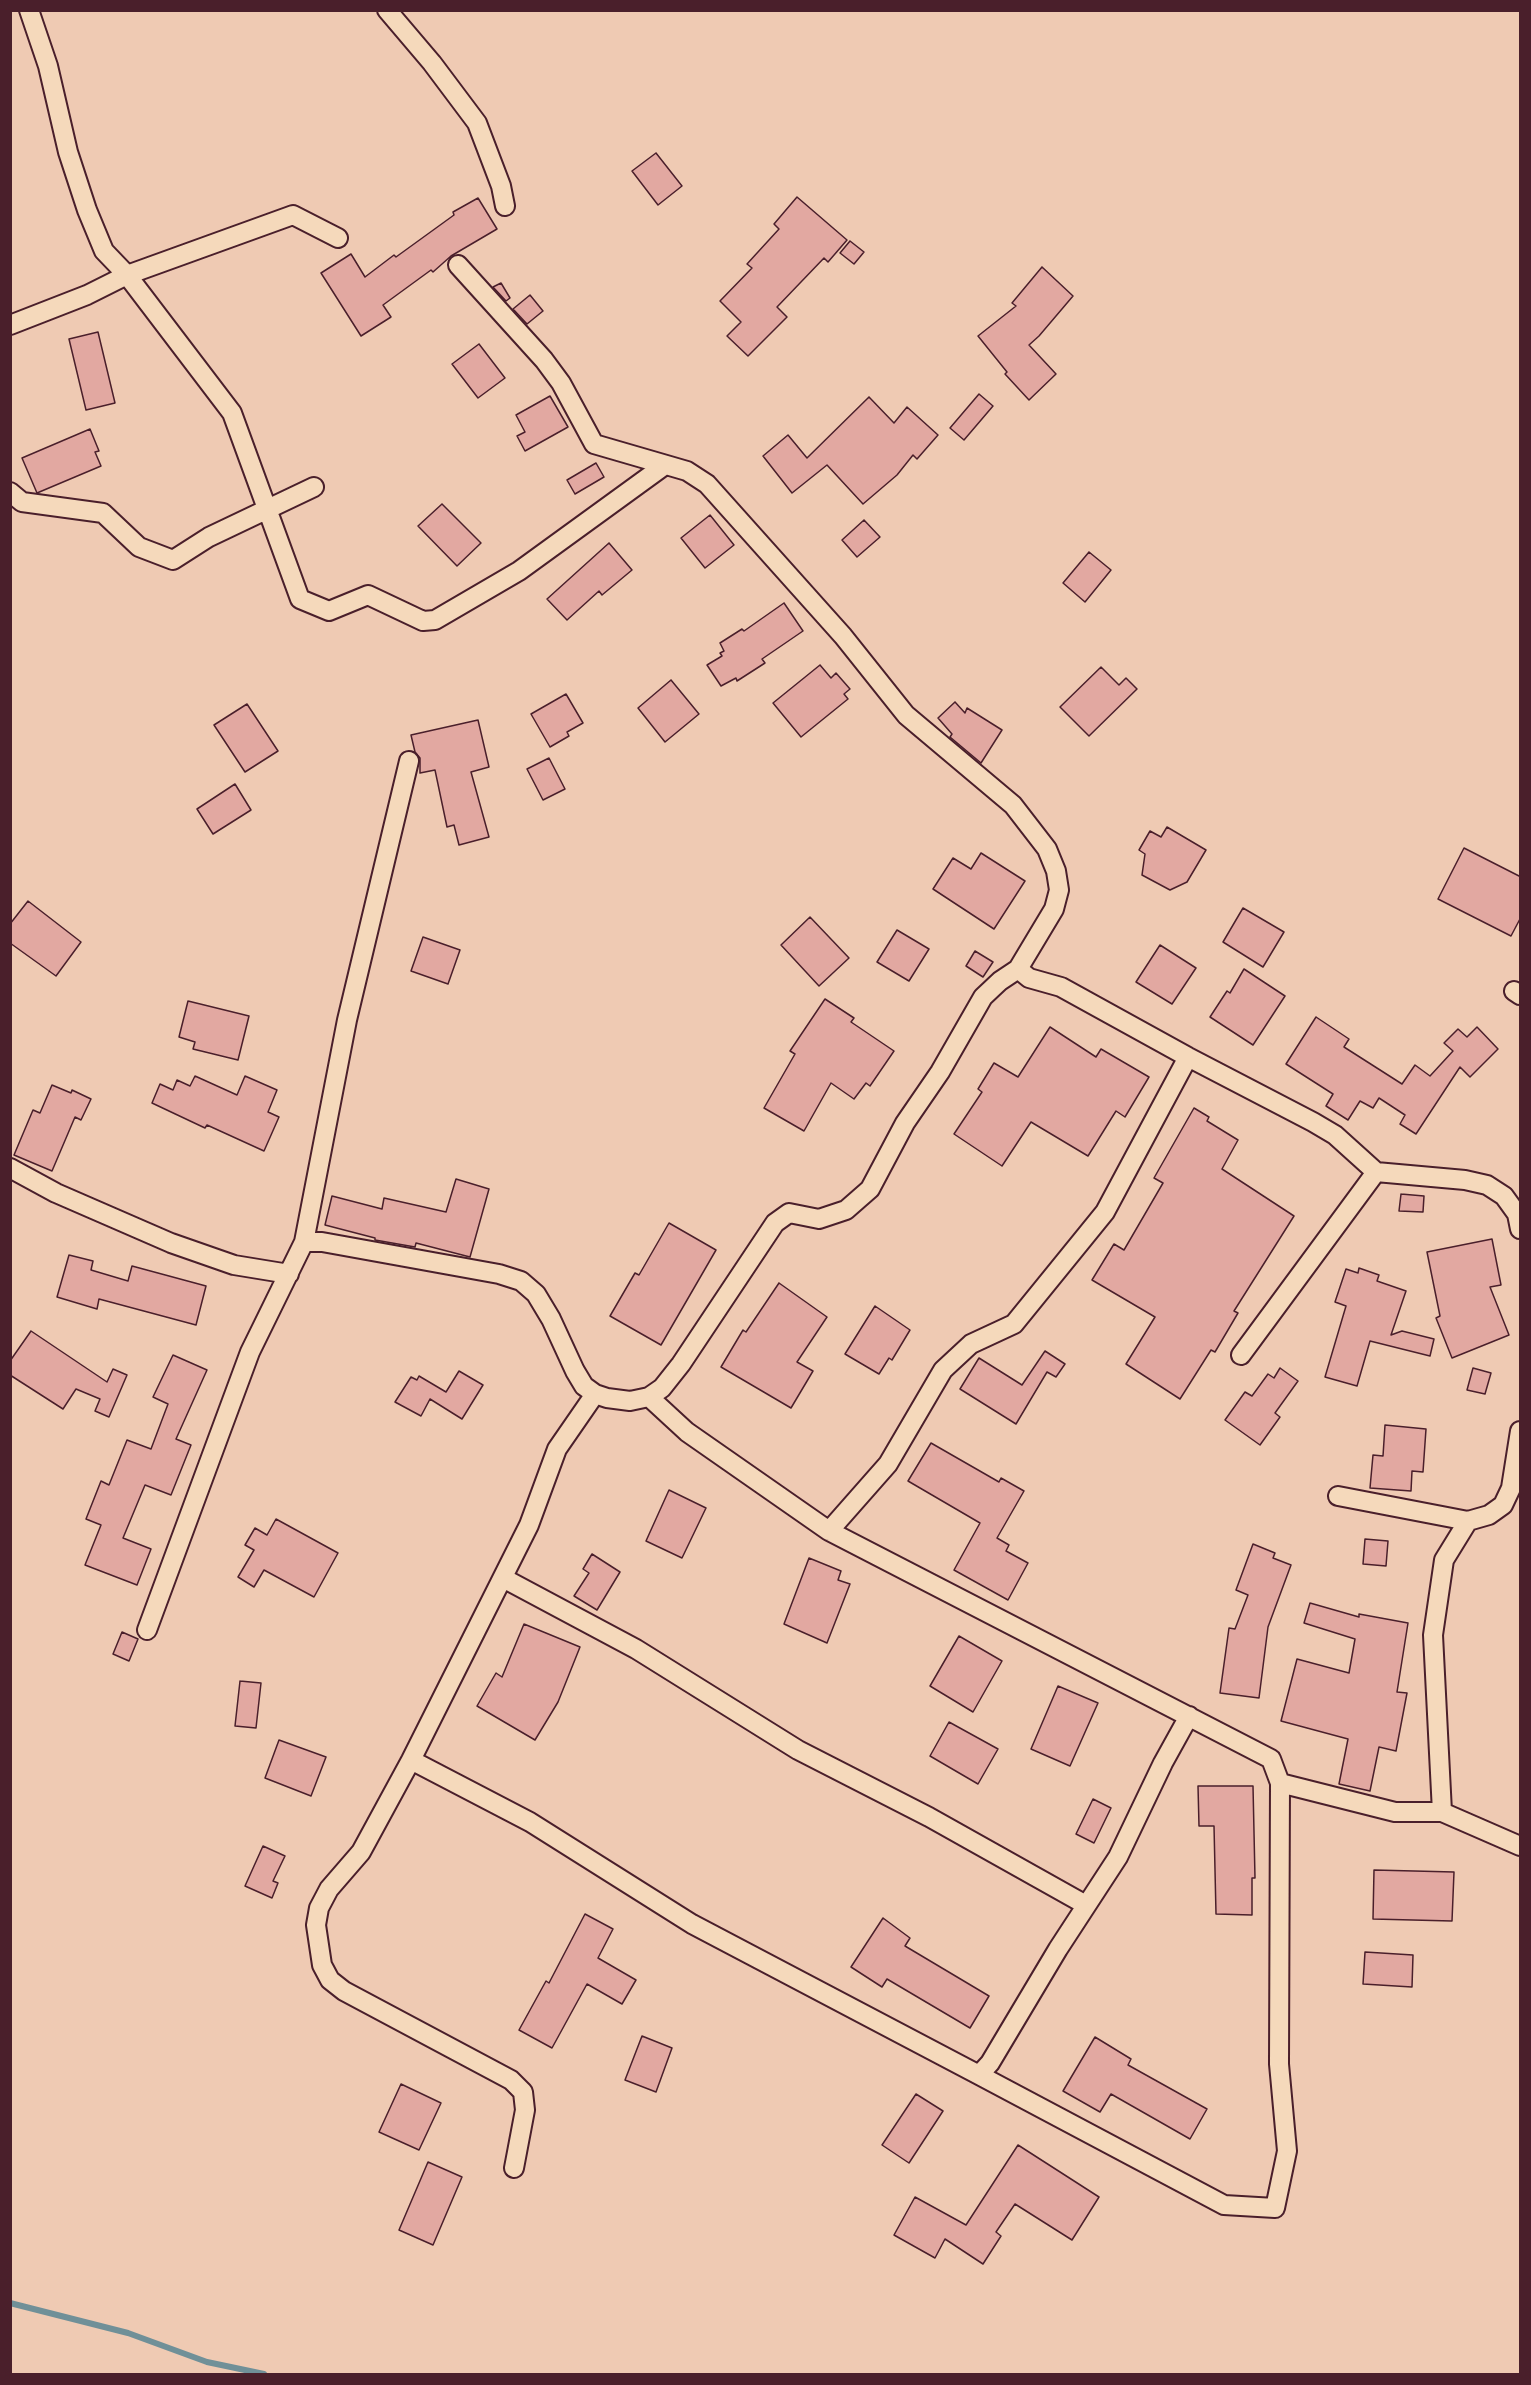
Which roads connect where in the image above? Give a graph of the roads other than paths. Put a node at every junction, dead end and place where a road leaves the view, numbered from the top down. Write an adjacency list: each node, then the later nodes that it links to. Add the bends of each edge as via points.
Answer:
1 (29, 10): 6 (street, via 87,210 104,251)
2 (387, 10): 3 (street, via 477,123)
3 (505, 206)
4 (338, 238): 6 (street, via 293,215)
5 (458, 265): 8 (street, via 561,382 594,444)
6 (128, 275): 7 (street); 11 (street, via 232,413)
7 (10, 325)
8 (665, 465): 11 (street, via 519,571 435,620 423,621 368,595 328,611 300,599); 13 (street, via 687,471 707,484 843,636 906,715 1013,805 1047,849 1059,890 1054,909)
9 (314, 487): 11 (street)
10 (10, 492): 11 (street, via 22,501 103,513 139,548 173,560 209,537)
11 (269, 509)
12 (409, 761): 18 (street, via 347,1020)
13 (1018, 969): 14 (street, via 1029,978 1061,987); 22 (street, via 983,997 905,1123 870,1189 846,1210 819,1219 789,1213 775,1223 681,1364 662,1388)
14 (1188, 1057): 16 (street, via 1335,1135); 27 (street, via 1105,1212 1014,1324 971,1344 943,1370 888,1464)
15 (10, 1168): 19 (street, via 56,1193 171,1243 234,1265)
16 (1376, 1172): 17 (street, via 1487,1185 1504,1196); 20 (street)
17 (1520, 1218)
18 (304, 1242): 19 (street); 21 (street, via 322,1242 520,1281 536,1294 575,1371 584,1386)
19 (290, 1274): 29 (street, via 250,1352)
20 (1241, 1355)
21 (595, 1394): 22 (street, via 630,1401); 28 (street, via 557,1449 529,1525)
22 (649, 1397): 27 (street, via 687,1432)
23 (1521, 1431): 24 (street)
24 (1516, 1489): 26 (street, via 1489,1515)
25 (1338, 1496): 26 (street)
26 (1468, 1521): 33 (street, via 1444,1560 1433,1635)
27 (829, 1531): 30 (street)
28 (503, 1578): 31 (street); 35 (street, via 636,1649 798,1750 929,1817)
29 (147, 1630)
30 (1189, 1716): 32 (street, via 1271,1759); 35 (street, via 1118,1857)
31 (411, 1760): 36 (street, via 530,1822 692,1924); 37 (street, via 361,1852 329,1889 319,1908 316,1925 322,1965 330,1980 344,1992 511,2080 523,2092 525,2110)
32 (1280, 1783): 33 (street, via 1395,1812); 36 (street, via 1279,2064 1287,2151 1275,2208 1224,2205)
33 (1442, 1812): 34 (street)
34 (1521, 1846)
35 (1086, 1905): 36 (street)
36 (980, 2075)
37 (514, 2168)

